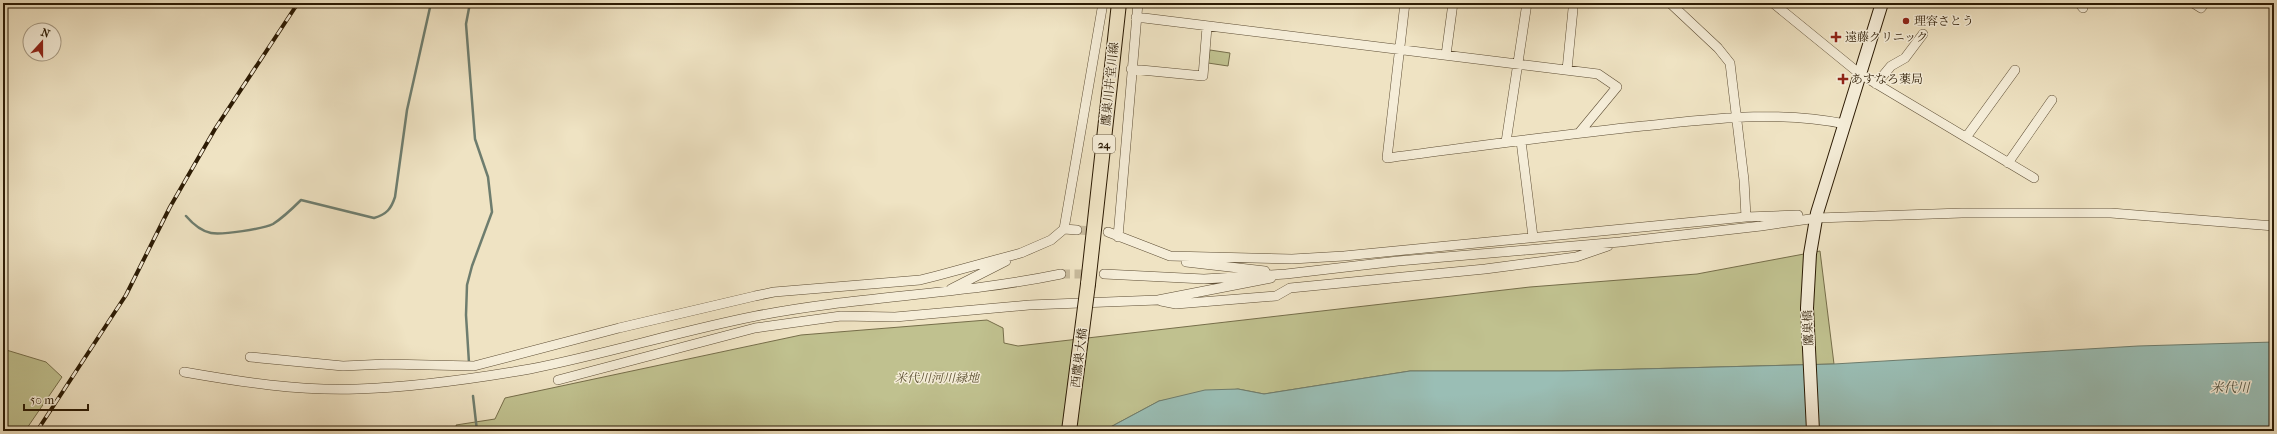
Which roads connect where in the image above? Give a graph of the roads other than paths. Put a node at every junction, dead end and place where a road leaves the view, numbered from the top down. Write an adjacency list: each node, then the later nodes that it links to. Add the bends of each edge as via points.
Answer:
1 (1103, 3): 36 (street)
2 (1119, 3): 47 (main road, 鷹巣川井堂川線 / 24)
3 (1138, 3): 13 (street)
4 (1405, 3): 16 (street)
5 (1453, 3): 17 (street)
6 (1526, 3): 18 (street)
7 (1670, 3): 25 (street, via 1718,48 1730,63)
8 (1773, 3): 22 (street)
9 (1882, 3): 22 (street, 鷹巣橋)
10 (2193, 3): 11 (street, via 2201,8)
11 (2205, 3)
12 (1573, 10): 20 (street)
13 (1136, 17): 14 (street); 19 (street)
14 (1207, 27): 16 (street); 19 (street, via 1203,76)
15 (1923, 34): 23 (street, via 1905,58 1891,66)
16 (1400, 49): 17 (street); 30 (street, via 1387,158)
17 (1446, 56): 18 (street)
18 (1518, 65): 20 (street); 30 (street)
19 (1131, 69): 39 (street)
20 (1567, 70): 27 (street, via 1598,74 1617,87)
21 (2015, 70): 28 (street)
22 (1860, 74): 23 (street); 26 (street, 鷹巣橋)
23 (1876, 84): 28 (street)
24 (2052, 100): 31 (street)
25 (1736, 116): 26 (street, via 1812,117); 27 (street); 33 (street)
26 (1845, 124): 34 (street, 鷹巣橋)
27 (1580, 133): 29 (street)
28 (1967, 136): 31 (street)
29 (1521, 141): 30 (street); 40 (street)
30 (1506, 142)
31 (2008, 163): 32 (street)
32 (2034, 178)
33 (1746, 217): 34 (street, via 1790,216); 40 (street)
34 (1816, 219): 35 (street, via 1962,213 2111,213); 41 (street); 54 (street, 鷹巣橋, via 1807,308)
35 (2274, 226)
36 (1064, 229): 37 (street); 42 (street, via 1051,240)
37 (1077, 230)
38 (1108, 232): 39 (street)
39 (1118, 237): 43 (street)
40 (1533, 237): 43 (street, via 1292,259)
41 (1620, 242): 46 (street, via 1398,261); 49 (street, via 1576,257 1485,269 1290,288 1276,296 1176,304)
42 (1021, 253): 48 (street); 50 (street, via 920,280 774,292 749,297 474,366 344,366)
43 (1170, 256): 46 (street, via 1186,262)
44 (1061, 274): 48 (street)
45 (1104, 274): 46 (street, via 1204,279)
46 (1286, 274): 49 (street, via 1263,281)
47 (1088, 284): 53 (main road, 西鷹巣大橋 / 24, bridge)
48 (942, 293): 51 (street, via 813,306 755,316 531,368 399,387 310,389)
49 (1158, 300): 52 (street, via 1029,305 895,317 841,316 755,328)
50 (250, 357)
51 (184, 372)
52 (558, 380)
53 (1070, 431)
54 (1812, 431)

